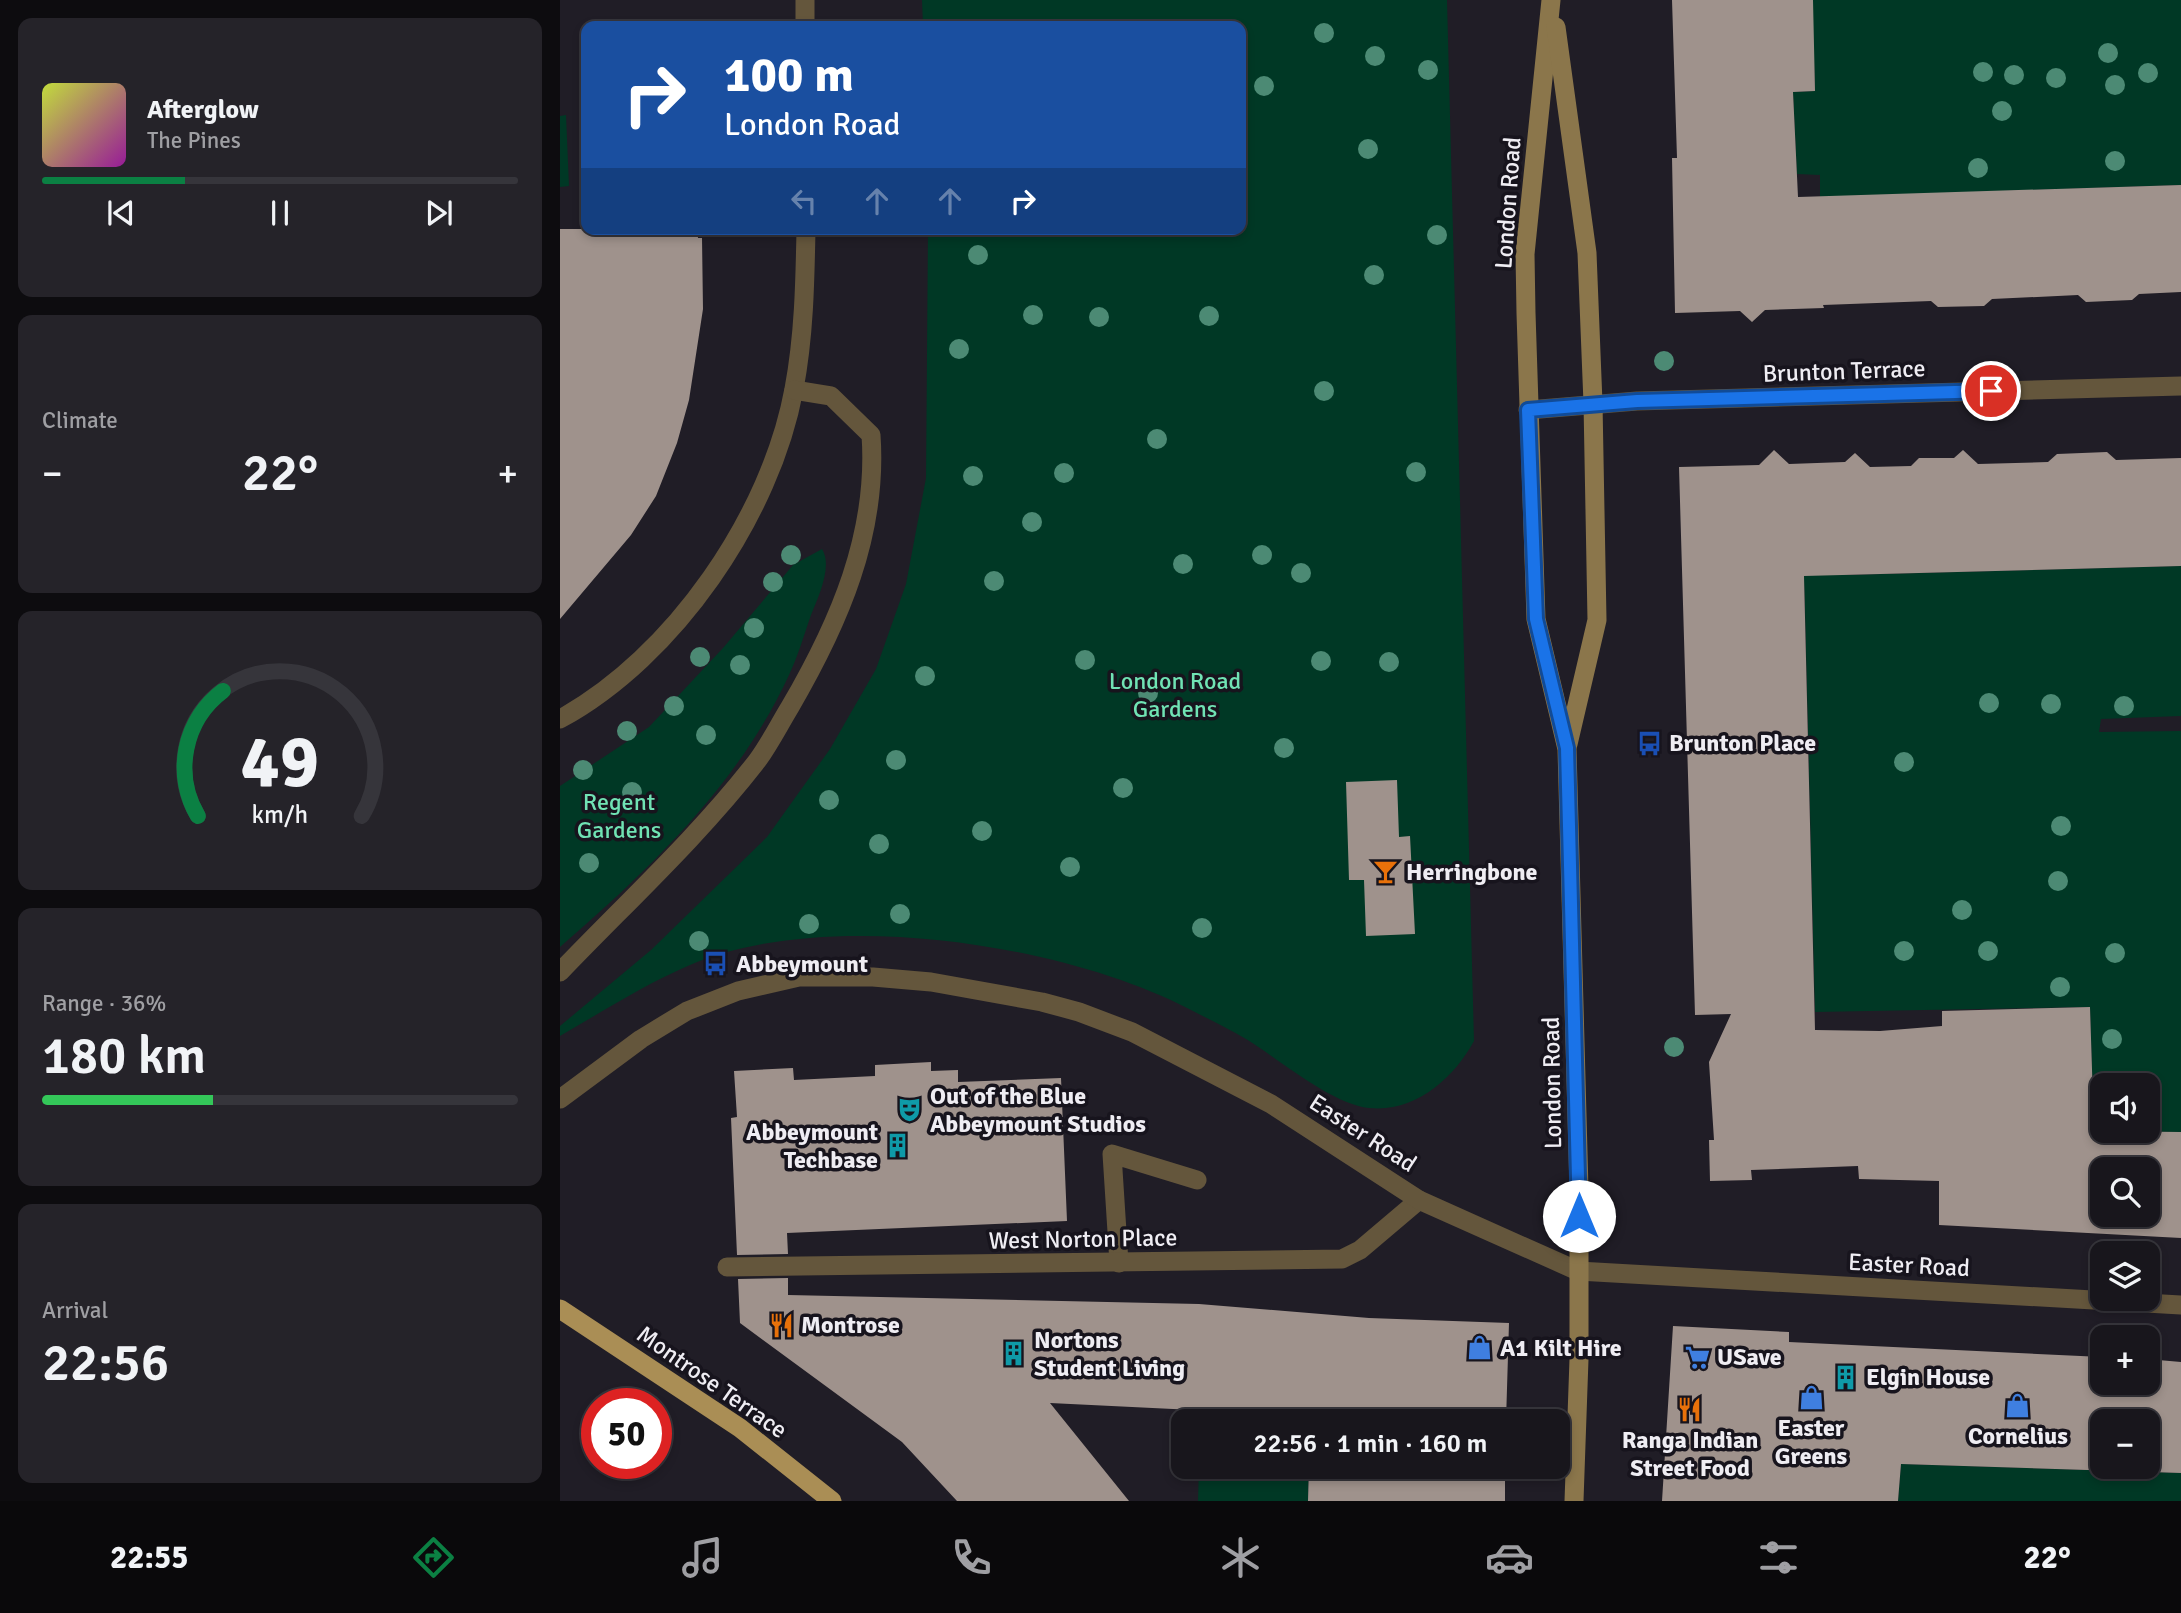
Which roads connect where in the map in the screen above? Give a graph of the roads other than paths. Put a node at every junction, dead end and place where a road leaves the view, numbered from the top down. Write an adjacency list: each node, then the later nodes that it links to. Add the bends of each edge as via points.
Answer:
1 (805, 0): 3 (street)
2 (1551, 0): 7 (main road, London Road, via 1587,253); 8 (main road, London Road, via 1525,254)
3 (805, 21)
4 (806, 235): 6 (street, via 804,313)
5 (2181, 386): 7 (street, Brunton Terrace)
6 (794, 390): 9 (street, via 771,464 723,562 683,616 639,662); 11 (street, via 831,396 871,435 873,470 862,539 839,615 759,758 728,797)
7 (1593, 403): 8 (street); 10 (main road, London Road, via 1597,620)
8 (1528, 410): 10 (main road, London Road, via 1536,619)
9 (560, 719)
10 (1567, 748): 17 (main road, London Road)
11 (560, 972)
12 (560, 1099): 14 (street, Easter Road, via 687,1011 738,991 799,977 931,982 1042,1002 1132,1032 1271,1104)
13 (1198, 1180): 15 (street, via 1112,1154)
14 (1419, 1200): 15 (street, West Norton Place, via 1360,1250 1342,1259); 17 (street, Easter Road)
15 (1119, 1263): 16 (street, West Norton Place)
16 (727, 1267)
17 (1578, 1271): 18 (street, Easter Road); 21 (main road, London Road)
18 (2181, 1305)
19 (560, 1309): 20 (main road, Montrose Terrace, via 740,1428)
20 (827, 1499)
21 (1574, 1501)

